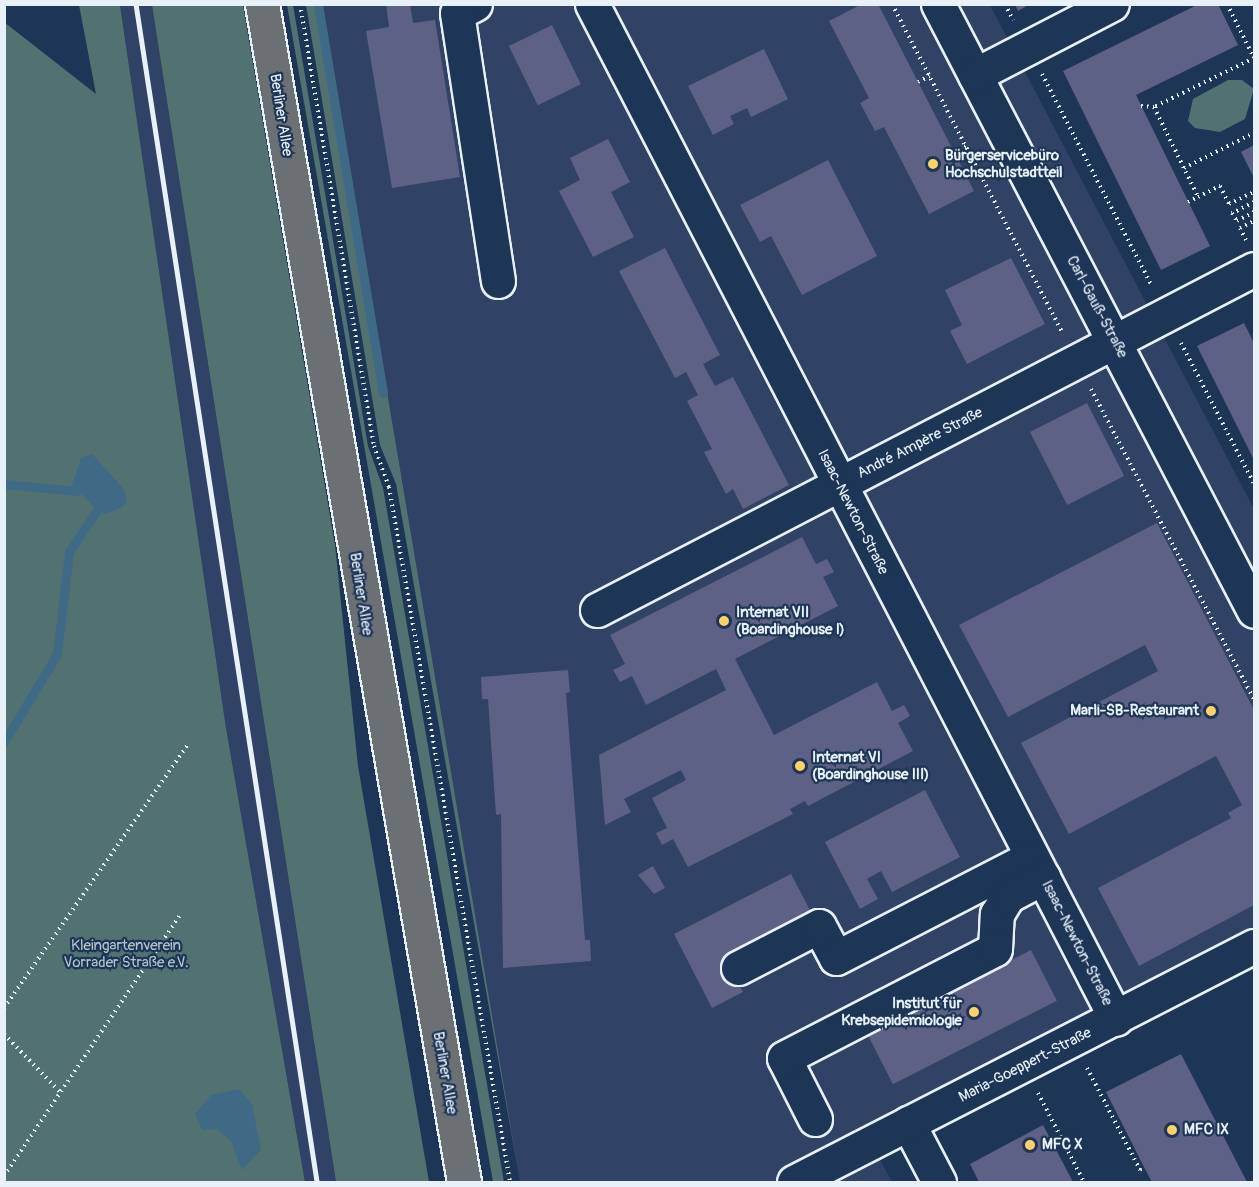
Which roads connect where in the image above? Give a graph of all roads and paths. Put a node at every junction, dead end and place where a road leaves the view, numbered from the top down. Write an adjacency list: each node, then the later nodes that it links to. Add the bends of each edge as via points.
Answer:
1 (262, 4): 51 (main road, Berliner Allee)
2 (300, 4): 52 (path, via 374,446 389,487)
3 (475, 4): 27 (street, via 457,13)
4 (591, 4): 31 (street, Isaac-Newton-Straße)
5 (892, 4): 13 (path)
6 (938, 4): 12 (street, Carl-Gauß-Straße)
7 (1005, 4): 10 (path)
8 (1112, 4): 10 (street)
9 (1227, 4): 11 (path)
10 (1027, 47): 12 (street); 28 (path)
11 (1254, 57): 16 (path)
12 (975, 75): 29 (street, Carl-Gauß-Straße)
13 (930, 76): 14 (path); 18 (path)
14 (918, 82)
15 (1141, 106): 16 (path)
16 (1154, 107): 20 (path)
17 (1254, 133): 20 (path)
18 (966, 146): 19 (path); 30 (path)
19 (954, 153)
20 (1184, 168): 22 (path)
21 (1254, 192): 22 (path, via 1229,204 1220,186)
22 (1198, 197): 24 (path)
23 (1254, 201): 25 (path, via 1232,213 1237,221)
24 (1188, 202)
25 (1254, 212)
26 (1254, 269): 28 (street, André Ampère Straße)
27 (498, 281)
28 (1166, 314): 29 (street, André Ampère Straße); 32 (path)
29 (1115, 341): 30 (street, André Ampère Straße); 33 (street, Carl-Gauß-Straße)
30 (1077, 361): 31 (street, André Ampère Straße); 35 (path)
31 (840, 484): 34 (street, André Ampère Straße); 37 (street, Isaac-Newton-Straße)
32 (1254, 484)
33 (1253, 607)
34 (597, 610)
35 (1254, 700)
36 (187, 746): 41 (path)
37 (1038, 867): 40 (street, via 836,958 819,926); 42 (street, Isaac-Newton-Straße); 47 (street, via 1008,896 997,914 995,949 784,1059)
38 (180, 915): 46 (path)
39 (1254, 946): 42 (street, Maria-Goeppert-Straße)
40 (738, 968)
41 (4, 1008)
42 (1116, 1019): 48 (street, Maria-Goeppert-Straße)
43 (4, 1034): 46 (path)
44 (1086, 1068): 49 (path, via 1140,1170)
45 (1038, 1092): 55 (path)
46 (61, 1093): 50 (path)
47 (815, 1119)
48 (908, 1123): 53 (street, Maria-Goeppert-Straße); 54 (street)
49 (1144, 1167)
50 (4, 1176)
51 (464, 1182)
52 (510, 1182)
53 (794, 1182)
54 (939, 1182)
55 (1084, 1182)

